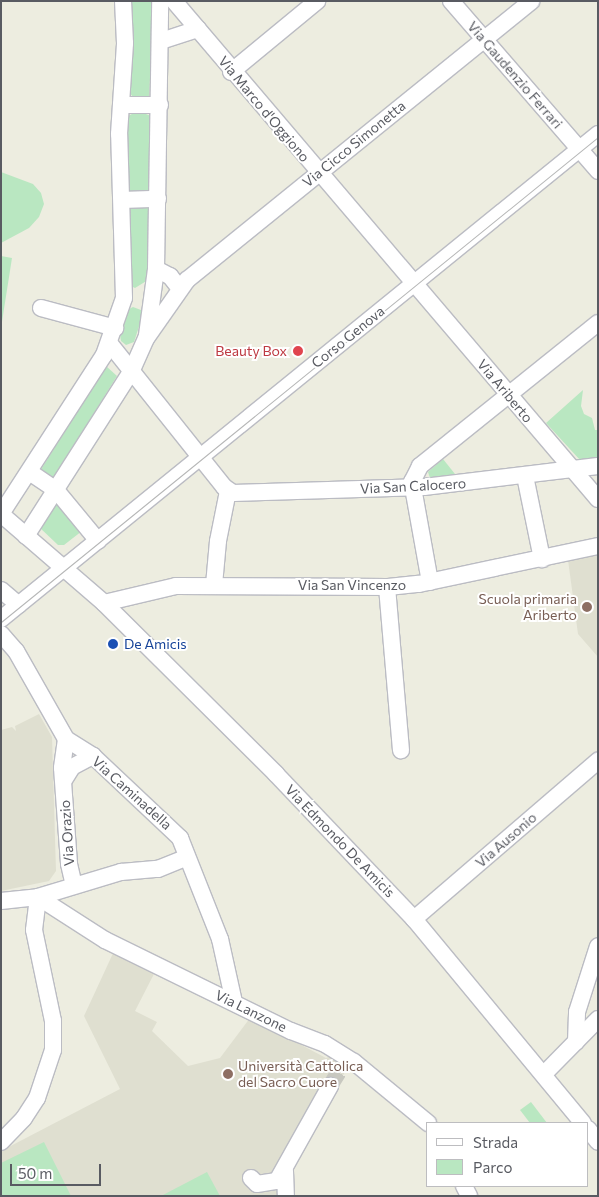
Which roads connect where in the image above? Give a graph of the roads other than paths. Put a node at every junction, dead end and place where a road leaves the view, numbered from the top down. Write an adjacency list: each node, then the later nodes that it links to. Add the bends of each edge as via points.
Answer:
1 (123, 1): 11 (street)
2 (160, 1): 9 (street)
3 (174, 1): 7 (street, Via Marco d'Oggiono)
4 (317, 1): 10 (street)
5 (451, 1): 8 (street, Via Gaudenzio Ferrari)
6 (531, 1): 8 (street, Via Cicco Simonetta)
7 (198, 29): 9 (street); 10 (street, Via Marco d'Oggiono)
8 (484, 39): 14 (street, Via Gaudenzio Ferrari); 16 (street, Via Cicco Simonetta)
9 (161, 41): 12 (street)
10 (231, 72): 16 (street, Via Marco d'Oggiono)
11 (121, 105): 12 (street); 18 (street)
12 (160, 105): 17 (street)
13 (598, 134): 14 (street, Corso Genova)
14 (579, 149): 15 (street, Via Gaudenzio Ferrari); 20 (street, Corso Genova)
15 (598, 171)
16 (318, 173): 20 (street, Via Marco d'Oggiono); 21 (street, Via Cicco Simonetta)
17 (158, 199): 18 (street); 19 (street)
18 (122, 200): 22 (street)
19 (156, 269): 21 (street, via 170,276); 23 (street)
20 (414, 283): 30 (street, Via Ariberto); 31 (street, Corso Genova)
21 (180, 289): 27 (street, Via Cicco Simonetta)
22 (124, 298): 23 (street); 26 (street)
23 (151, 299): 27 (street)
24 (42, 308): 26 (street)
25 (598, 323): 30 (street)
26 (115, 328): 28 (street)
27 (147, 337): 29 (street)
28 (110, 344): 29 (street); 34 (street)
29 (132, 370): 31 (street); 37 (street)
30 (509, 396): 33 (street, Via Ariberto); 36 (street, via 420,466)
31 (201, 457): 38 (street); 42 (street, Corso Genova)
32 (598, 466): 33 (street, Via San Calocero)
33 (573, 470): 35 (street, Via San Calocero); 39 (street, Via Ariberto)
34 (31, 473): 37 (street); 40 (street)
35 (525, 476): 36 (street, Via San Calocero); 44 (street)
36 (413, 486): 38 (street, Via San Calocero, via 237,494); 46 (street)
37 (56, 490): 41 (street); 42 (street)
38 (228, 491): 47 (street, via 218,541)
39 (598, 500)
40 (1, 514): 41 (street)
41 (26, 536): 45 (street, Via Edmondo De Amicis)
42 (98, 540): 45 (street, Corso Genova)
43 (598, 546): 44 (street, Via San Vincenzo)
44 (542, 559): 46 (street, Via San Vincenzo)
45 (71, 573): 50 (street, Via Edmondo De Amicis); 51 (street, Corso Genova)
46 (430, 582): 48 (street, Via San Vincenzo)
47 (214, 585): 48 (street, Via San Vincenzo); 50 (street, Via San Vincenzo, via 176,586)
48 (387, 587): 55 (street)
49 (1, 590): 51 (street)
50 (104, 603): 63 (street, Via Edmondo De Amicis, via 276,774)
51 (19, 605): 52 (street, Corso Genova)
52 (1, 619)
53 (1, 634): 54 (street, Via Caminadella, via 14,648)
54 (66, 739): 56 (street, Via Caminadella); 58 (street, Via Orazio)
55 (401, 750)
56 (94, 756): 58 (street, Via Orazio, via 72,767); 59 (street, Via Caminadella, via 174,830)
57 (598, 761): 63 (street, Via Ausonio)
58 (64, 780): 60 (street, Via Orazio, via 69,864)
59 (187, 857): 60 (street, via 158,868 121,872); 65 (street, Via Caminadella, via 220,939)
60 (74, 885): 61 (street)
61 (38, 897): 62 (street); 65 (street, Via Lanzone, via 105,940); 73 (street, via 34,925 53,1021 53,1050 37,1098 24,1118)
62 (8, 900)
63 (414, 919): 68 (street, Via Edmondo De Amicis)
64 (598, 946): 67 (street, via 577,1012)
65 (234, 1002): 70 (street, Via Lanzone, via 325,1044)
66 (598, 1019): 67 (street)
67 (576, 1042): 68 (street)
68 (544, 1074): 71 (street, Via Edmondo De Amicis)
69 (330, 1086): 75 (street)
70 (427, 1122)
71 (582, 1122)
72 (589, 1130): 74 (street)
73 (1, 1142)
74 (598, 1142)
75 (285, 1171): 76 (street, via 277,1181 268,1183 257,1184); 77 (street)
76 (251, 1178)
77 (286, 1196)

